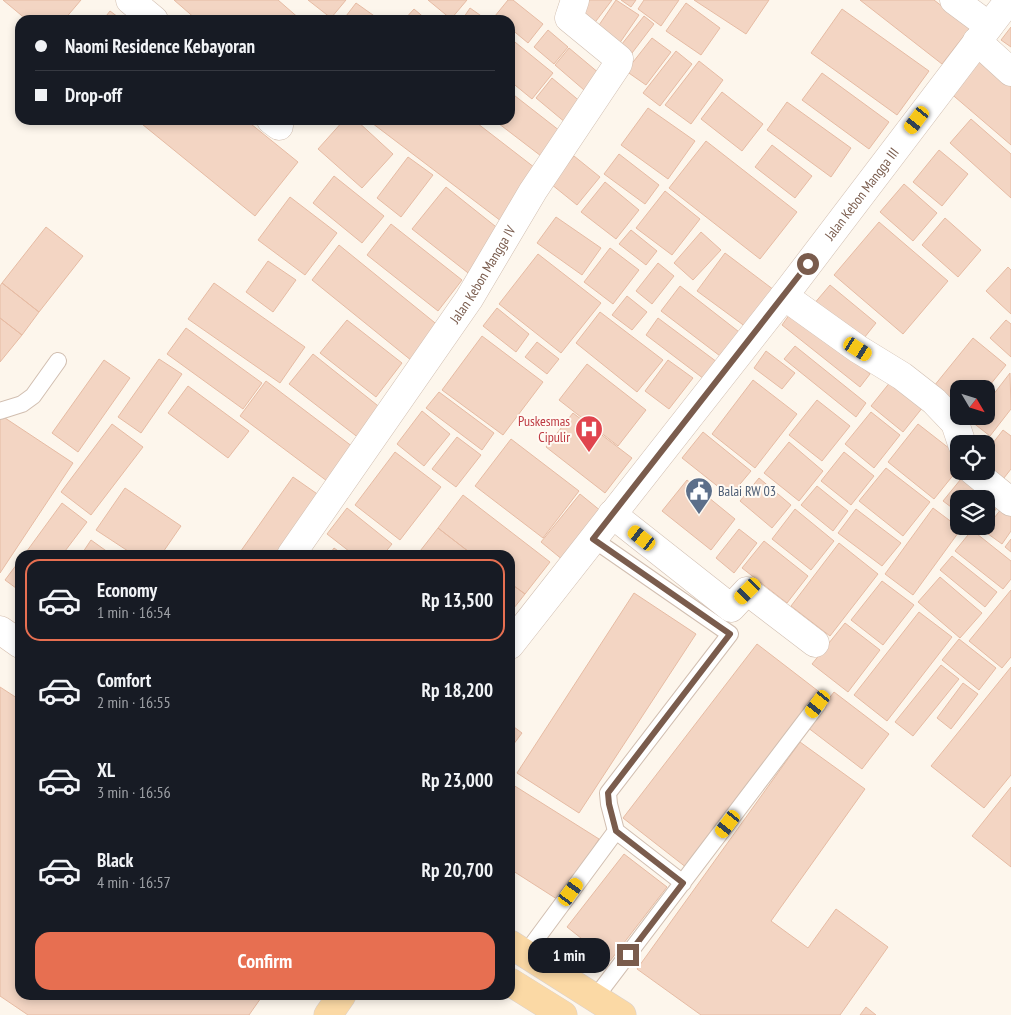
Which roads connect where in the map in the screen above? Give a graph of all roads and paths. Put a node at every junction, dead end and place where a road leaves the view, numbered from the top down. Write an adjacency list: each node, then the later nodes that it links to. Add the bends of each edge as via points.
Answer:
1 (130, 0): 5 (street)
2 (575, 0): 16 (street, Jalan Kebon Mangga IV, via 569,18 619,59 618,64 533,191 469,299)
3 (954, 0): 6 (street)
4 (1009, 0): 6 (street, Jalan Kebon Mangga III)
5 (148, 15)
6 (983, 33): 7 (street); 8 (street, Jalan Kebon Mangga III)
7 (1011, 72)
8 (784, 296): 11 (street, via 902,376 955,423); 14 (street, Jalan Kebon Mangga III)
9 (58, 361): 10 (lane, via 33,396 22,404)
10 (0, 411)
11 (959, 435)
12 (983, 480): 13 (street)
13 (1011, 502)
14 (612, 514): 15 (street, Jalan Kebon Mangga III); 20 (street, via 730,608 748,591)
15 (593, 539): 18 (street, Jalan Kebon Mangga III); 22 (lane, via 730,634 608,793)
16 (294, 550)
17 (0, 630): 19 (street)
18 (515, 639)
19 (15, 640)
20 (815, 643)
21 (818, 704): 23 (lane)
22 (616, 831): 23 (lane); 24 (lane)
23 (683, 883): 26 (lane)
24 (518, 948): 26 (main road)
25 (515, 985): 29 (main road)
26 (595, 998): 30 (main road)
27 (338, 1000): 28 (main road)
28 (328, 1015)
29 (563, 1015)
30 (622, 1015)

